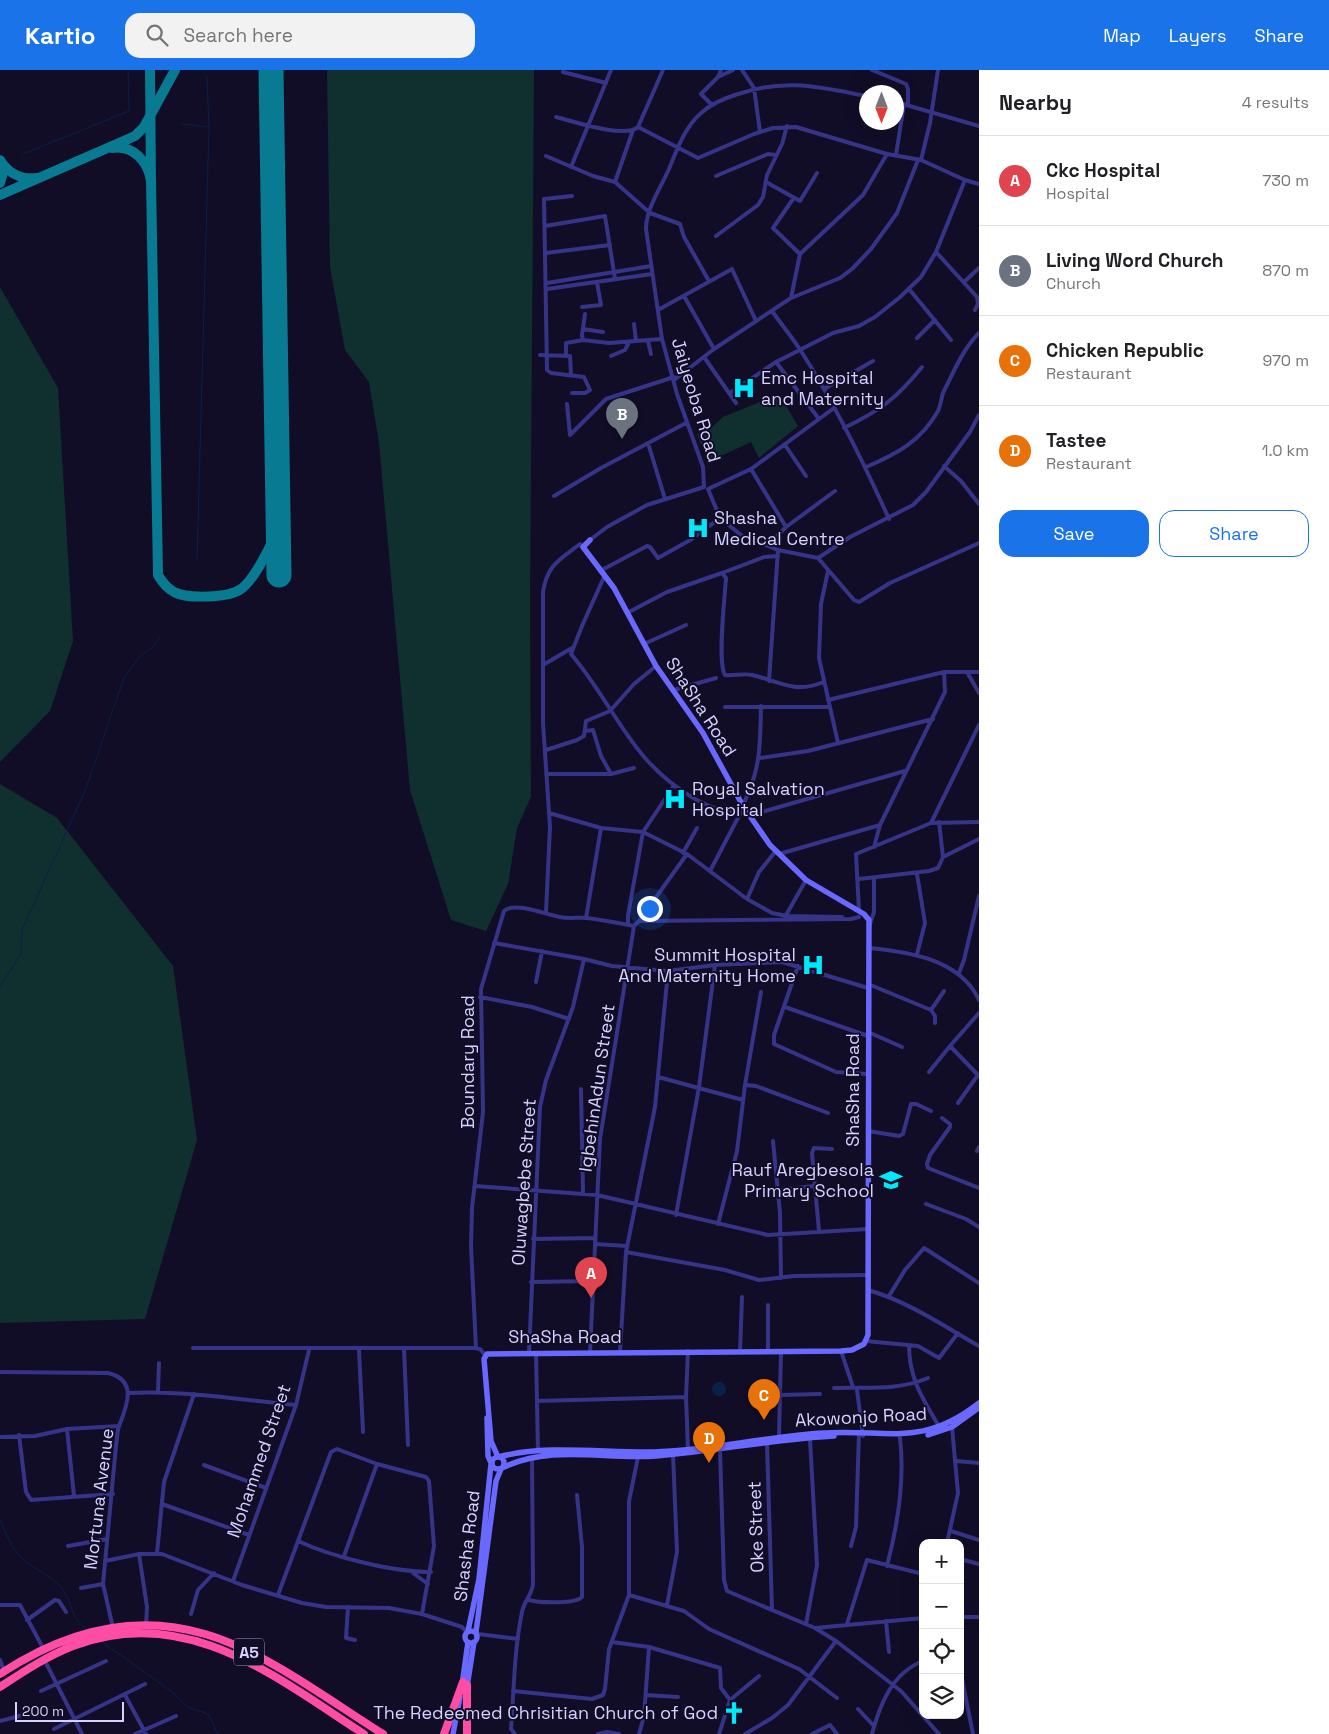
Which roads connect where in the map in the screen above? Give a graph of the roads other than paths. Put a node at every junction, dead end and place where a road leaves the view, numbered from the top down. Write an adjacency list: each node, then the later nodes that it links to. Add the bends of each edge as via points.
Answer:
1 (611, 70): 10 (street)
2 (663, 70): 20 (street)
3 (721, 70): 9 (street)
4 (733, 70): 9 (street)
5 (742, 70): 11 (street)
6 (872, 70): 13 (street, via 906,84)
7 (938, 70): 15 (street)
8 (563, 72): 10 (street)
9 (718, 77): 14 (street, via 701,94)
10 (606, 83): 17 (street)
11 (754, 88): 12 (street, Jaiyeoba Road, via 783,84); 14 (street, Jaiyeoba Road); 22 (street)
12 (859, 95)
13 (906, 104): 15 (street); 26 (street)
14 (712, 105): 23 (street, Jaiyeoba Road, via 700,113)
15 (932, 113): 19 (street); 28 (street)
16 (556, 117): 17 (street)
17 (588, 125): 21 (street, via 610,130); 29 (street)
18 (787, 126): 22 (street); 24 (street, via 834,136); 25 (street)
19 (979, 126)
20 (638, 127): 21 (street); 23 (street)
21 (633, 130): 33 (street)
22 (760, 132): 23 (street, via 703,158 694,158)
23 (678, 148): 38 (street, Jaiyeoba Road)
24 (887, 154): 26 (street); 44 (street, via 862,196)
25 (776, 155): 31 (street, via 768,154); 34 (street)
26 (896, 155): 28 (street)
27 (546, 156): 29 (street)
28 (919, 160): 32 (street); 59 (street, via 897,213 871,249 840,278)
29 (571, 167): 33 (street)
30 (817, 173): 37 (street, via 802,200)
31 (716, 176)
32 (965, 180): 35 (street); 42 (street)
33 (615, 182): 38 (street)
34 (766, 182): 37 (street); 40 (street, via 758,205)
35 (979, 184)
36 (572, 196): 39 (street, via 544,198)
37 (793, 199): 44 (street, via 773,228)
38 (650, 213): 45 (street, Jaiyeoba Road, via 646,229); 51 (street, via 680,224)
39 (545, 226): 41 (street, via 606,216); 43 (street)
40 (716, 236)
41 (610, 245): 43 (street); 47 (street)
42 (936, 252): 54 (street); 57 (street)
43 (546, 253): 52 (street)
44 (800, 254): 59 (street)
45 (651, 266): 47 (street); 48 (street, Jaiyeoba Road)
46 (979, 268): 54 (street)
47 (613, 272): 49 (street); 50 (street)
48 (652, 274): 50 (street); 61 (street, Jaiyeoba Road)
49 (582, 277): 52 (street); 55 (street)
50 (615, 279): 53 (street)
51 (709, 281): 58 (street); 66 (street, via 732,269)
52 (547, 282): 56 (street)
53 (597, 282): 55 (street); 60 (street, via 601,305)
54 (964, 282): 62 (street, via 978,300)
55 (583, 284): 56 (street)
56 (547, 288): 80 (street)
57 (909, 289): 65 (street); 78 (street, via 875,317)
58 (684, 296): 61 (street); 79 (street)
59 (791, 298): 63 (street)
60 (582, 307)
61 (658, 310): 72 (street, Jaiyeoba Road)
62 (975, 310)
63 (772, 311): 66 (street); 78 (street)
64 (586, 314): 68 (street)
65 (935, 320): 71 (street); 74 (street)
66 (756, 321): 79 (street)
67 (634, 324): 75 (street)
68 (583, 329): 69 (street); 73 (street)
69 (603, 332)
70 (979, 333): 104 (street, via 964,352 942,395 939,410 920,435 910,446)
71 (917, 338)
72 (662, 339): 76 (street); 90 (street, Jaiyeoba Road)
73 (583, 340): 77 (street); 83 (street, via 566,343)
74 (951, 340)
75 (636, 341): 76 (street); 77 (street)
76 (648, 341): 81 (street)
77 (629, 342): 84 (street, via 625,350)
78 (800, 349): 87 (street); 91 (street)
79 (714, 350): 85 (street)
80 (547, 354): 82 (street); 83 (street); 89 (street, via 548,373)
81 (651, 354)
82 (540, 355)
83 (566, 355): 89 (street, via 571,357)
84 (611, 356)
85 (704, 357): 90 (street); 93 (street)
86 (873, 361): 91 (street)
87 (776, 362): 93 (street); 98 (street)
88 (922, 367): 100 (street, via 889,404)
89 (571, 375): 92 (street, via 584,377 590,390)
90 (674, 379): 95 (street, via 606,399 570,436); 99 (street, Jaiyeoba Road)
91 (824, 389): 96 (street)
92 (572, 393)
93 (730, 393): 94 (street)
94 (736, 403)
95 (567, 404)
96 (834, 408): 98 (street); 100 (street)
97 (979, 415): 103 (street)
98 (818, 419): 102 (street)
99 (686, 423): 101 (street); 107 (street, Jaiyeoba Road, via 704,467)
100 (844, 428): 104 (street)
101 (648, 443): 109 (street); 110 (street)
102 (785, 446): 105 (street); 106 (street)
103 (944, 466): 111 (street); 113 (street, via 913,505)
104 (866, 467): 113 (street)
105 (751, 469): 107 (street); 114 (street)
106 (806, 476)
107 (706, 488): 110 (street); 112 (street, Jaiyeoba Road)
108 (835, 491): 114 (street)
109 (554, 496)
110 (665, 499): 115 (street, via 622,518)
111 (979, 504)
112 (720, 518): 117 (street, via 741,535); 122 (street, via 658,558 647,546)
113 (889, 519): 121 (street, via 850,537)
114 (786, 527): 117 (street)
115 (590, 540): 118 (main road)
116 (979, 543): 123 (street, via 890,583 863,602 854,600)
117 (768, 545): 119 (street)
118 (583, 547): 122 (main road, ShaSha Road); 130 (street, via 580,544 558,560 545,577)
119 (778, 550): 120 (street); 121 (street)
120 (778, 556): 124 (street, via 767,556); 136 (street)
121 (818, 558): 123 (street)
122 (600, 571): 125 (main road, ShaSha Road)
123 (828, 571): 137 (street, via 820,613 819,658)
124 (722, 573): 126 (street, via 667,592); 136 (street, via 726,578 723,672 727,675 752,675)
125 (604, 577): 126 (main road, ShaSha Road, via 614,588); 129 (street)
126 (627, 613): 128 (main road, ShaSha Road)
127 (686, 625): 128 (street)
128 (644, 644): 131 (main road, ShaSha Road)
129 (572, 648): 130 (street); 144 (street, via 571,654)
130 (543, 665): 149 (street)
131 (656, 666): 138 (main road, ShaSha Road); 144 (street, via 634,684)
132 (944, 672): 133 (street); 140 (street); 145 (street, via 945,692)
133 (967, 672): 134 (street); 139 (street)
134 (979, 672)
135 (716, 678): 138 (street)
136 (769, 681): 137 (street, via 791,688 808,688)
137 (824, 682): 140 (street)
138 (674, 690): 156 (main road, ShaSha Road, via 703,733)
139 (979, 693)
140 (828, 700): 143 (street)
141 (761, 706): 142 (street); 143 (street); 150 (street)
142 (725, 707)
143 (830, 707): 148 (street)
144 (610, 711): 147 (street, via 586,721); 155 (street, via 638,751)
145 (934, 719): 148 (street); 152 (street)
146 (979, 725): 160 (street)
147 (586, 730): 149 (street, via 578,740); 154 (street, via 593,730)
148 (838, 743): 150 (street)
149 (546, 750): 153 (street)
150 (760, 758): 156 (street)
151 (634, 768): 154 (street)
152 (905, 771): 156 (street); 161 (street)
153 (546, 774): 154 (street); 157 (street)
154 (611, 774)
155 (673, 787): 156 (street, via 712,809); 164 (street)
156 (745, 811): 167 (main road, ShaSha Road); 170 (street)
157 (549, 813): 162 (street); 177 (street)
158 (939, 822): 159 (street); 160 (street); 169 (street)
159 (979, 822)
160 (931, 823): 166 (street)
161 (880, 825): 166 (street); 167 (street)
162 (601, 828): 164 (street); 181 (street)
163 (697, 828): 168 (street)
164 (643, 832): 168 (street); 184 (street)
165 (979, 840): 169 (street)
166 (874, 847): 173 (street, via 856,854)
167 (777, 853): 174 (main road, ShaSha Road); 176 (street, via 759,872)
168 (685, 854): 170 (street); 183 (street)
169 (944, 857): 171 (street, via 938,868)
170 (710, 871): 176 (street)
171 (917, 874): 172 (street); 190 (street, via 925,923)
172 (874, 878): 173 (street); 186 (street, via 874,912)
173 (859, 879): 178 (street)
174 (806, 880): 178 (main road, ShaSha Road); 179 (street)
175 (979, 896): 196 (street)
176 (747, 899): 179 (street, via 772,913)
177 (546, 912): 181 (street, Boundary Road, via 560,917); 187 (street, Boundary Road, via 506,908)
178 (859, 914): 180 (street); 180 (street, via 851,919); 186 (main road, ShaSha Road, via 867,917)
179 (787, 916): 180 (street); 182 (street)
180 (829, 917): 182 (street)
181 (586, 918): 184 (street, Boundary Road)
182 (782, 919): 183 (street)
183 (639, 921): 185 (street)
184 (628, 925): 185 (street, Boundary Road)
185 (634, 926): 193 (street, IgbehinAdun Street)
186 (868, 926): 188 (main road, ShaSha Road)
187 (494, 943): 189 (street); 201 (street, Boundary Road, via 482,980)
188 (869, 948): 190 (street); 198 (main road, ShaSha Road)
189 (542, 951): 191 (street); 197 (street)
190 (917, 954): 196 (street)
191 (584, 959): 193 (street, via 612,966); 206 (street, Oluwagbebe Street)
192 (715, 965): 194 (street, via 782,962); 195 (street); 216 (street)
193 (628, 966): 195 (street); 232 (street, IgbehinAdun Street, via 606,1100)
194 (798, 966): 198 (street); 203 (street)
195 (668, 971): 214 (street)
196 (958, 973): 202 (street, via 970,983)
197 (536, 982)
198 (868, 986): 204 (street); 208 (main road, ShaSha Road)
199 (944, 991): 204 (street)
200 (762, 992): 215 (street)
201 (480, 998): 206 (street, via 532,1007); 226 (street, Boundary Road, via 483,1112)
202 (979, 1000)
203 (785, 1007): 208 (street); 212 (street, via 774,1036 776,1046 836,1072)
204 (931, 1010): 207 (street)
205 (979, 1013): 209 (street)
206 (570, 1019): 230 (street, Oluwagbebe Street, via 551,1063 540,1107)
207 (935, 1023)
208 (868, 1034): 210 (street); 212 (main road, ShaSha Road)
209 (950, 1046): 211 (street); 213 (street)
210 (902, 1047)
211 (929, 1072)
212 (868, 1074): 223 (main road, ShaSha Road)
213 (978, 1075): 219 (street)
214 (658, 1077): 216 (street); 234 (street)
215 (745, 1085): 218 (street); 221 (street, via 756,1086)
216 (699, 1087): 218 (street); 235 (street)
217 (581, 1089): 231 (street)
218 (743, 1100): 236 (street, via 737,1150)
219 (958, 1103)
220 (931, 1111): 223 (street, via 911,1104 903,1134 899,1136)
221 (828, 1113)
222 (942, 1118): 228 (street, via 950,1127 930,1155 928,1168)
223 (868, 1131): 238 (main road, ShaSha Road)
224 (773, 1141): 229 (street)
225 (832, 1149): 227 (street, via 812,1150)
226 (475, 1186): 230 (street); 261 (street, Boundary Road, via 471,1246)
227 (814, 1186): 229 (street); 239 (street)
228 (979, 1188)
229 (779, 1190): 240 (street)
230 (536, 1192): 231 (street); 242 (street, Oluwagbebe Street)
231 (583, 1193): 232 (street)
232 (597, 1195): 234 (street); 241 (street, IgbehinAdun Street)
233 (926, 1204): 237 (street)
234 (634, 1205): 235 (street); 244 (street)
235 (676, 1215): 236 (street)
236 (718, 1224): 240 (street, via 768,1235)
237 (979, 1227)
238 (868, 1229): 239 (street); 246 (main road, ShaSha Road)
239 (819, 1231): 240 (street)
240 (781, 1234): 247 (street)
241 (595, 1238): 242 (street); 243 (street, IgbehinAdun Street)
242 (533, 1239): 249 (street, Oluwagbebe Street)
243 (595, 1244): 244 (street); 248 (street, IgbehinAdun Street)
244 (627, 1246): 245 (street)
245 (626, 1252): 247 (street, via 726,1270 758,1280); 266 (street)
246 (867, 1275): 247 (street); 251 (main road, ShaSha Road)
247 (781, 1278)
248 (594, 1281): 249 (street); 271 (street, IgbehinAdun Street)
249 (531, 1282): 270 (street, Oluwagbebe Street)
250 (979, 1283): 252 (street, via 924,1248)
251 (867, 1290): 252 (street); 256 (main road, ShaSha Road)
252 (889, 1296): 255 (street)
253 (742, 1297): 267 (street)
254 (768, 1305): 268 (street)
255 (958, 1333): 257 (street, via 939,1358 918,1346); 258 (street)
256 (866, 1341): 257 (street); 265 (main road, ShaSha Road, via 857,1348)
257 (909, 1345): 276 (street)
258 (978, 1345)
259 (193, 1348): 262 (street)
260 (404, 1348): 261 (street); 263 (street); 302 (street)
261 (476, 1348): 272 (street)
262 (309, 1350): 263 (street); 287 (street, Mohammed Street)
263 (359, 1350): 294 (street)
264 (688, 1351): 266 (main road, ShaSha Road); 267 (main road, ShaSha Road); 284 (street)
265 (841, 1351): 269 (main road, ShaSha Road); 278 (street)
266 (620, 1352): 271 (main road, ShaSha Road)
267 (740, 1352): 268 (main road, ShaSha Road)
268 (768, 1352): 269 (main road, ShaSha Road)
269 (781, 1352): 283 (street)
270 (533, 1353): 271 (main road, ShaSha Road); 272 (main road, ShaSha Road); 285 (street, Oluwagbebe Street)
271 (590, 1353)
272 (485, 1355): 288 (main road, ShaSha Road)
273 (159, 1363): 279 (street)
274 (0, 1372): 280 (street, via 108,1373 122,1378)
275 (928, 1378): 276 (street)
276 (915, 1384): 278 (street); 292 (street)
277 (834, 1388): 278 (street)
278 (855, 1388): 295 (street)
279 (158, 1391): 280 (street); 281 (street)
280 (129, 1392): 290 (street, Mortuna Avenue, via 124,1418)
281 (194, 1394): 287 (street); 320 (street, via 166,1472)
282 (820, 1394): 283 (street)
283 (780, 1395): 298 (street)
284 (686, 1397): 285 (street); 303 (street)
285 (537, 1401): 305 (street, Oluwagbebe Street)
286 (979, 1403): 292 (main road, Akowonjo Road)
287 (296, 1405): 316 (street, Mohammed Street)
288 (488, 1408): 308 (main road, via 492,1441); 311 (main road, Shasha Road)
289 (979, 1408): 291 (main road, Akowonjo Road)
290 (119, 1426): 293 (street); 317 (street, Mortuna Avenue)
291 (952, 1427): 299 (main road, Akowonjo Road, via 941,1432); 310 (street)
292 (940, 1428): 295 (main road, Akowonjo Road, via 900,1434)
293 (67, 1429): 296 (street, via 35,1436); 318 (street)
294 (363, 1432)
295 (861, 1434): 298 (main road, Akowonjo Road); 299 (main road, Akowonjo Road); 300 (main road, Akowonjo Road); 328 (street, via 856,1527)
296 (19, 1435): 297 (street); 318 (street, via 28,1498)
297 (0, 1437)
298 (780, 1437): 301 (main road, Akowonjo Road)
299 (900, 1438): 335 (street, via 903,1471)
300 (810, 1439): 301 (main road, Akowonjo Road); 359 (street, via 817,1565)
301 (763, 1442): 303 (main road, Akowonjo Road); 304 (main road, Akowonjo Road); 350 (street, Oke Street)
302 (408, 1444)
303 (688, 1448): 307 (main road, Akowonjo Road)
304 (720, 1450): 306 (main road, Akowonjo Road); 350 (street, via 725,1588 736,1596)
305 (538, 1451): 307 (main road, Akowonjo Road, via 580,1449); 308 (main road, Akowonjo Road)
306 (673, 1454): 307 (main road, Akowonjo Road); 348 (street, via 677,1552)
307 (634, 1455): 309 (main road, Akowonjo Road, via 576,1453); 345 (street, via 629,1501)
308 (498, 1457): 311 (main road); 315 (main road, via 504,1461)
309 (532, 1457): 315 (main road, Akowonjo Road); 346 (street, via 533,1584)
310 (956, 1461): 313 (street); 321 (street, via 958,1493)
311 (491, 1463): 315 (main road, via 496,1469); 364 (main road, Shasha Road, via 482,1555)
312 (377, 1464): 326 (street, via 334,1450 331,1452); 331 (street); 337 (street, via 422,1475 429,1481 434,1546)
313 (979, 1464)
314 (204, 1466): 316 (street)
315 (502, 1468): 365 (main road, Shasha Road, via 496,1481)
316 (266, 1488): 322 (street, Mohammed Street)
317 (112, 1494): 318 (street); 323 (street, Mortuna Avenue)
318 (74, 1496)
319 (577, 1496): 346 (street, via 582,1597 574,1601)
320 (162, 1504): 322 (street); 329 (street)
321 (951, 1531): 324 (street); 325 (street)
322 (249, 1535): 340 (street, Mohammed Street)
323 (107, 1539): 327 (street); 333 (street, Mortuna Avenue)
324 (948, 1539)
325 (979, 1540)
326 (298, 1541): 331 (street, via 322,1552); 344 (street)
327 (68, 1546)
328 (851, 1546)
329 (157, 1553): 330 (street); 339 (street)
330 (139, 1554): 333 (street); 361 (street, via 148,1607)
331 (344, 1556): 336 (street)
332 (964, 1560): 334 (street)
333 (105, 1561): 341 (street, Mortuna Avenue)
334 (979, 1564)
335 (887, 1566): 338 (street); 360 (street, via 868,1560)
336 (411, 1572): 337 (street); 342 (street)
337 (431, 1572): 342 (street)
338 (919, 1573)
339 (214, 1574): 340 (street); 352 (street, via 198,1590)
340 (232, 1581): 344 (street)
341 (103, 1584): 343 (street); 362 (street, Mortuna Avenue)
342 (428, 1584): 353 (street)
343 (81, 1588)
344 (278, 1595): 349 (street, via 302,1603)
345 (629, 1595): 348 (street); 370 (street)
346 (529, 1600): 367 (street, via 522,1610)
347 (0, 1605): 357 (street, via 20,1606)
348 (667, 1605): 380 (street, via 684,1611 717,1633)
349 (348, 1607): 353 (street, via 383,1607); 366 (street, via 346,1638)
350 (772, 1610): 359 (street)
351 (66, 1612): 357 (street, via 55,1600)
352 (192, 1614)
353 (422, 1614): 364 (street)
354 (964, 1617): 355 (street)
355 (979, 1617)
356 (919, 1618): 358 (street)
357 (27, 1620): 372 (street)
358 (886, 1621): 360 (street); 373 (street)
359 (806, 1624): 363 (street)
360 (847, 1624): 363 (street)
361 (146, 1626): 362 (highway, A5); 405 (highway, A5, via 204,1633 232,1644 260,1657)
362 (113, 1628): 372 (highway, A5, via 86,1632)
363 (815, 1628): 368 (street)
364 (467, 1631): 365 (main road); 369 (main road, via 465,1638)
365 (476, 1633): 367 (street); 369 (main road, Shasha Road)
366 (355, 1640)
367 (518, 1640): 387 (street)
368 (836, 1641): 380 (street); 384 (street)
369 (471, 1642): 381 (main road)
370 (612, 1642): 371 (street); 387 (street, via 605,1690 598,1698)
371 (649, 1647): 389 (street); 393 (street, via 720,1668 721,1688)
372 (43, 1648): 378 (highway, A5)
373 (889, 1652)
374 (44, 1659): 382 (street); 385 (highway, A5); 404 (highway, A5, via 74,1645 102,1638 149,1633 175,1635 216,1646 255,1664)
375 (0, 1660): 378 (street)
376 (106, 1661): 382 (street)
377 (919, 1663): 384 (street)
378 (2, 1672)
379 (759, 1676): 393 (street)
380 (810, 1676): 391 (street); 415 (street, via 780,1712)
381 (465, 1683): 406 (highway); 407 (main road); 408 (main road); 409 (highway)
382 (58, 1684): 386 (street); 397 (street)
383 (145, 1684): 388 (street)
384 (893, 1684): 399 (street); 419 (street)
385 (0, 1687)
386 (41, 1691)
387 (514, 1691): 410 (street, via 511,1729)
388 (125, 1695): 397 (street); 401 (street)
389 (646, 1696): 390 (street); 413 (street)
390 (678, 1697)
391 (837, 1698)
392 (964, 1698): 420 (street)
393 (730, 1700): 414 (street)
394 (858, 1709): 399 (street)
395 (27, 1714): 398 (street)
396 (176, 1716): 401 (street)
397 (75, 1720): 400 (street); 402 (street)
398 (0, 1721)
399 (874, 1726): 418 (street)
400 (54, 1729)
401 (145, 1732): 403 (street)
402 (82, 1734)
403 (134, 1734)
404 (364, 1734)
405 (383, 1734)
406 (444, 1734)
407 (453, 1734)
408 (457, 1734)
409 (467, 1734)
410 (515, 1734)
411 (598, 1734): 412 (street)
412 (619, 1734)
413 (639, 1734)
414 (719, 1734)
415 (745, 1734)
416 (812, 1734): 417 (street, via 830,1725)
417 (837, 1734)
418 (872, 1734)
419 (939, 1734)
420 (973, 1734)

